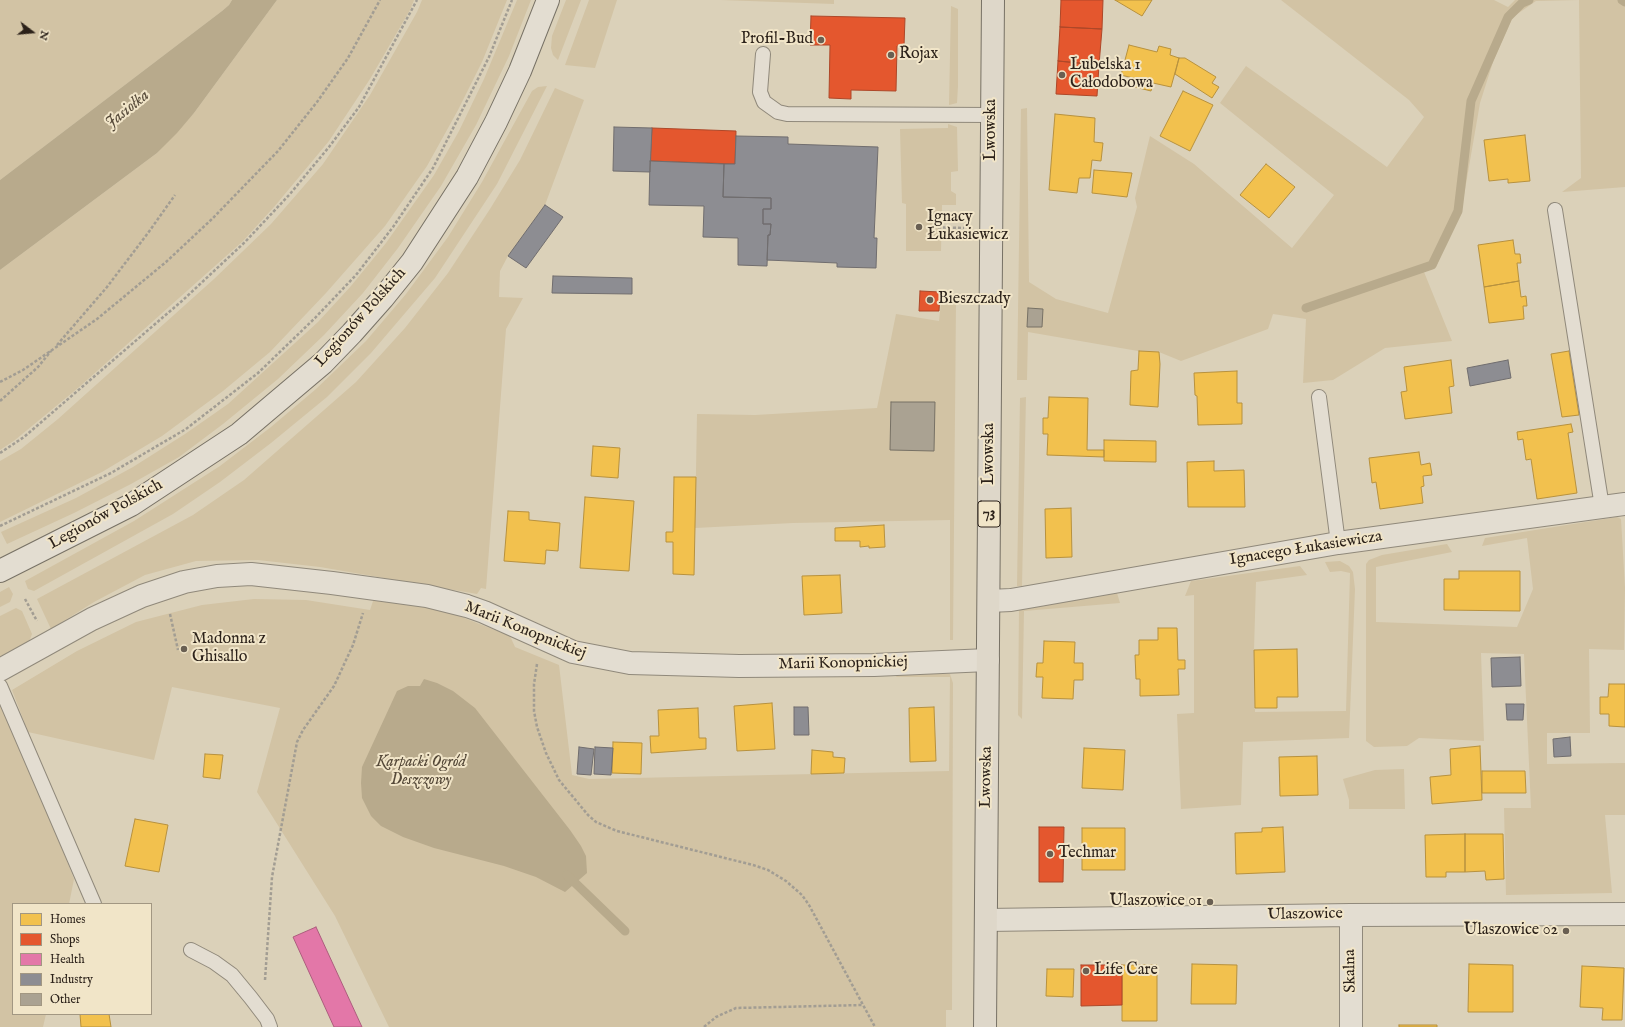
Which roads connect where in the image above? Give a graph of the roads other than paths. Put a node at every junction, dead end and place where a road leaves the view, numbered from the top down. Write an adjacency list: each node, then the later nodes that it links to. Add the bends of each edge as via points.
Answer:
1 (548, 0): 10 (street, Legionów Polskich, via 520,71 467,178 412,262 352,333 323,363 238,434 212,452 131,505)
2 (993, 0): 4 (main road, Lwowska / 73)
3 (763, 54): 4 (lane, via 760,92 764,102 778,112)
4 (992, 115): 11 (main road, Lwowska / 73)
5 (1555, 210): 8 (lane)
6 (1319, 396): 9 (lane)
7 (1625, 504): 8 (street, Ignacego Łukasiewicza)
8 (1602, 507): 9 (street, Ignacego Łukasiewicza)
9 (1338, 543): 11 (street, Ignacego Łukasiewicza, via 1011,600)
10 (0, 571)
11 (989, 601): 12 (main road, Lwowska / 73)
12 (988, 660): 13 (street, Marii Konopnickiej, via 770,666 630,663 572,652 484,612 427,596 251,574 217,576 184,582 142,596 92,619); 18 (main road, Lwowska / 73)
13 (0, 670)
14 (0, 686): 15 (lane)
15 (94, 903)
16 (1351, 914): 17 (street, Ulaszowice); 18 (street, Ulaszowice); 22 (street, Skalna)
17 (1625, 914)
18 (986, 920): 21 (main road, Lwowska / 73)
19 (191, 950): 20 (lane, via 232,975)
20 (268, 1023)
21 (985, 1027)
22 (1352, 1027)

